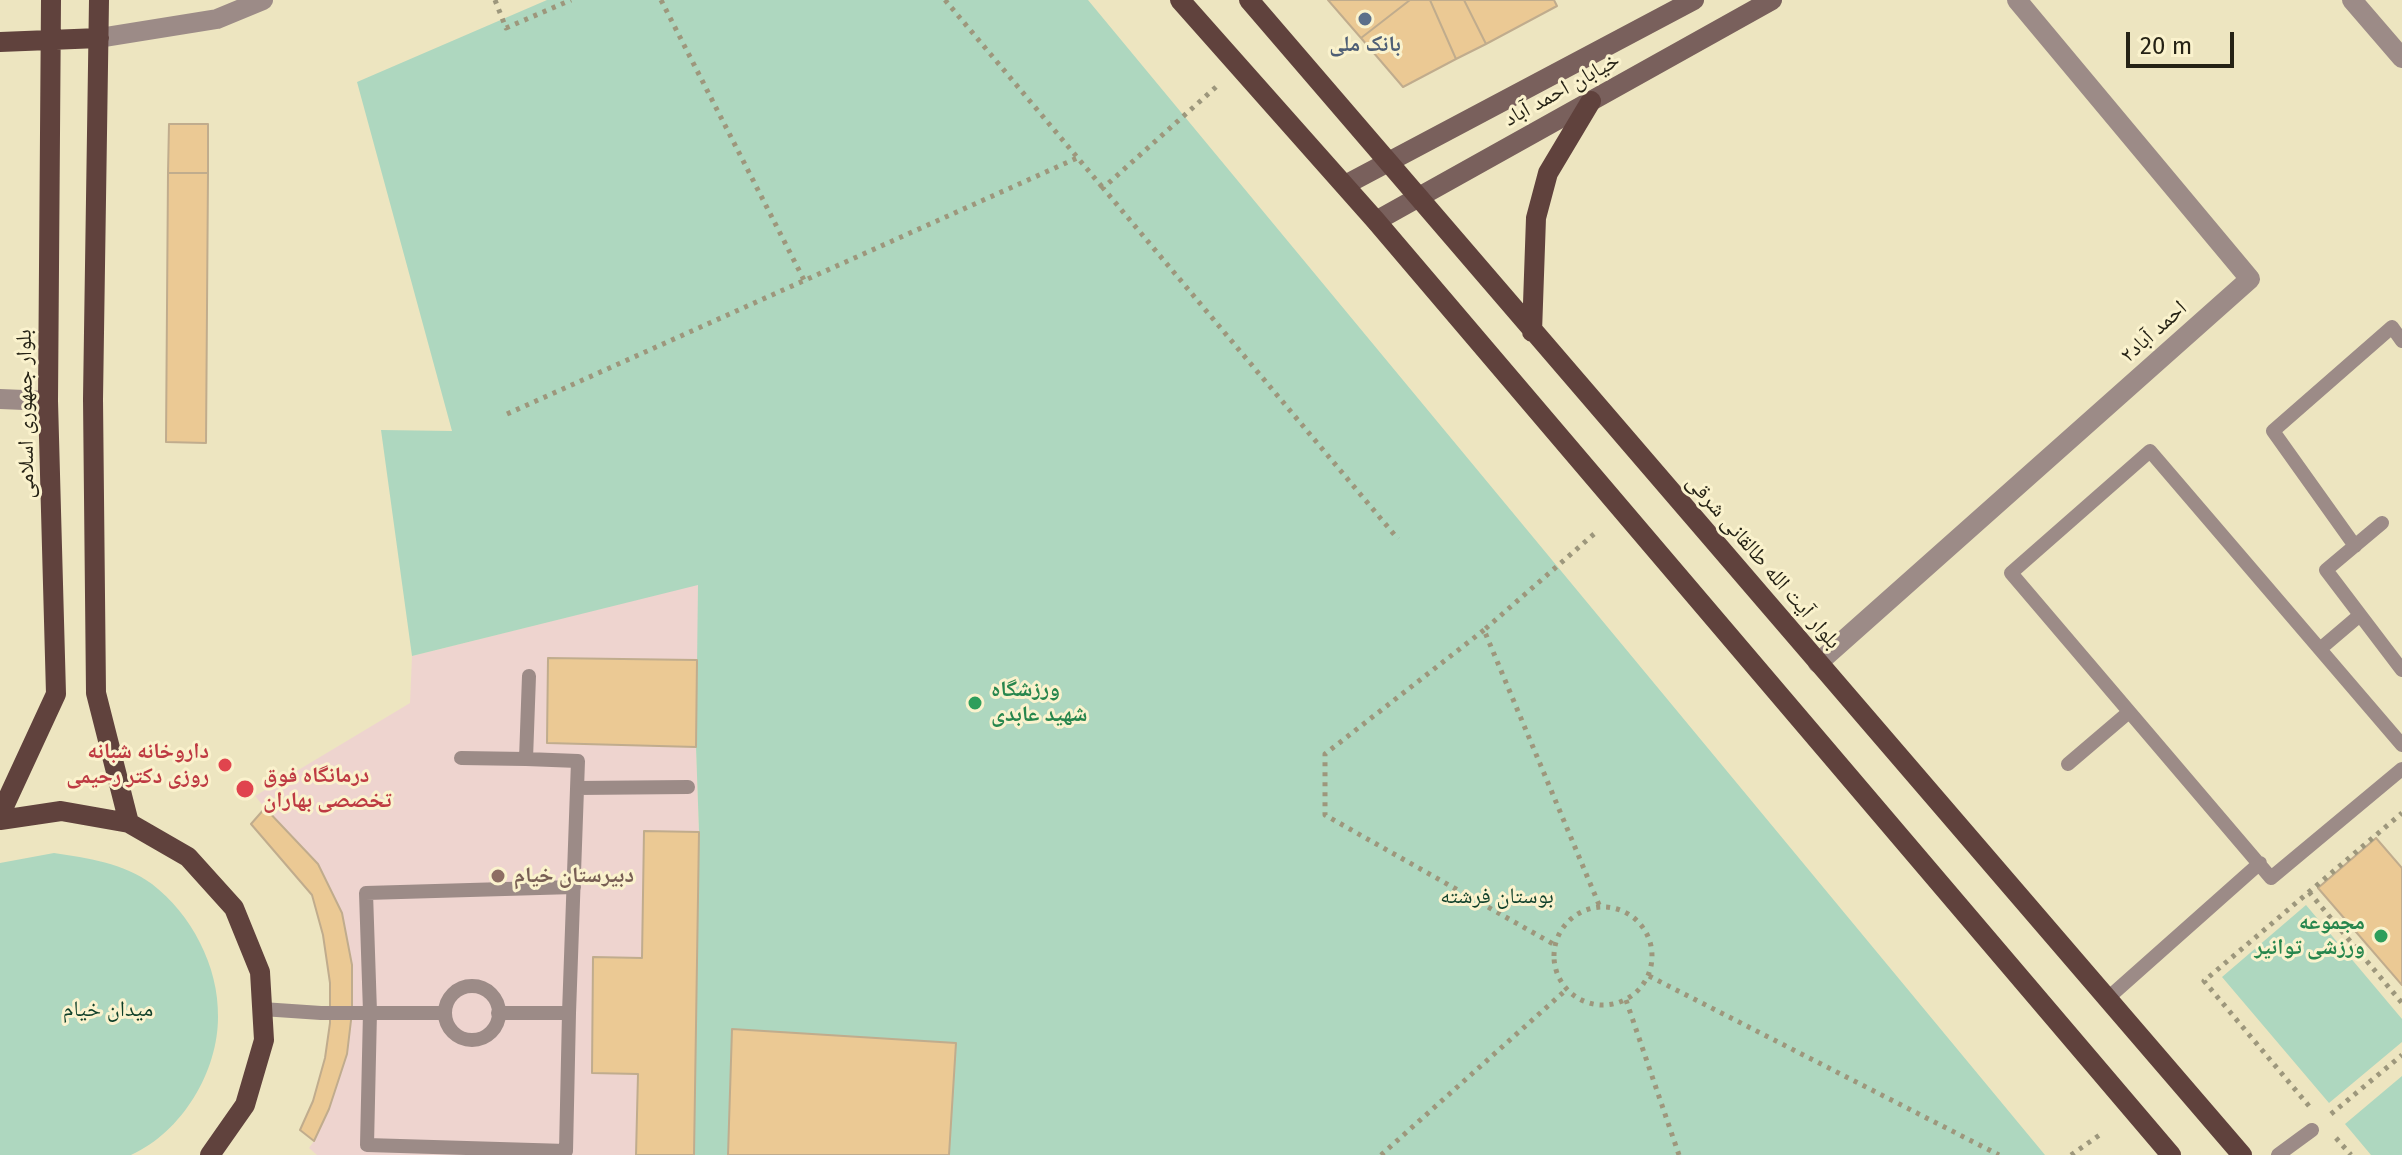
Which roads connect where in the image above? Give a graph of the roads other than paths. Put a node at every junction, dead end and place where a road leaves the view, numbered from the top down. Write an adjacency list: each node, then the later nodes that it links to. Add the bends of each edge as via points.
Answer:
1 (51, 0): 11 (main road, بلوار جمهوری اسلامی)
2 (99, 0): 10 (main road)
3 (263, 0): 10 (street, via 217,19)
4 (1180, 0): 16 (main road)
5 (1249, 0): 15 (main road, بلوار آیت الله طالقانی شرقی)
6 (1694, 0): 15 (main road, خیابان احمد آباد)
7 (1772, 0): 14 (main road, خیابان احمد آباد)
8 (2017, 0): 28 (street, احمد آباد۲, via 2250,279)
9 (2352, 0): 13 (street)
10 (99, 38): 11 (main road); 40 (main road, via 93,399 96,693)
11 (53, 40): 12 (main road); 22 (main road, بلوار جمهوری اسلامی)
12 (0, 42)
13 (2402, 58)
14 (1591, 101): 17 (main road, خیابان احمد آباد); 19 (main road, via 1548,173 1536,218)
15 (1391, 163): 16 (main road, خیابان احمد آباد); 17 (main road, بلوار آیت الله طالقانی شرقی)
16 (1345, 185): 18 (main road)
17 (1420, 198): 18 (main road, خیابان احمد آباد); 19 (main road, بلوار آیت الله طالقانی شرقی)
18 (1376, 221): 51 (main road)
19 (1532, 332): 28 (main road, بلوار آیت الله طالقانی شرقی)
20 (2402, 341): 24 (lane, via 2392,327 2273,431)
21 (0, 399): 22 (street)
22 (48, 401): 39 (main road, بلوار جمهوری اسلامی, via 56,694)
23 (2382, 523): 24 (lane)
24 (2355, 546): 25 (lane, via 2326,570)
25 (2360, 615): 26 (lane); 27 (lane)
26 (2320, 649): 31 (lane, via 2150,451 2011,573); 32 (lane)
27 (2397, 653): 29 (lane)
28 (1818, 663): 43 (main road, بلوار آیت الله طالقانی شرقی)
29 (2402, 670)
30 (529, 676): 34 (lane)
31 (2129, 712): 35 (lane); 41 (lane)
32 (2402, 745)
33 (461, 758): 34 (lane)
34 (526, 759): 38 (lane, via 578,761)
35 (2068, 764)
36 (2402, 769): 41 (lane, via 2271,878)
37 (688, 787): 38 (lane)
38 (577, 788): 42 (lane)
39 (0, 817): 40 (main road, via 61,811)
40 (129, 823): 44 (main road, via 188,857 234,908 260,972)
41 (2260, 863): 43 (lane)
42 (574, 887): 45 (lane, via 366,893); 48 (lane)
43 (2108, 998): 52 (main road, بلوار آیت الله طالقانی شرقی)
44 (262, 1009): 45 (lane); 50 (main road, via 264,1040 245,1105)
45 (370, 1012): 46 (lane); 48 (lane, via 367,1145 566,1151)
46 (444, 1013): 47 (lane, via 450,1030 474,1040 490,1033); 47 (lane, via 450,996 474,986 490,993)
47 (498, 1013): 48 (lane)
48 (569, 1013)
49 (2317, 1126): 53 (lane)
50 (210, 1155)
51 (2171, 1155)
52 (2242, 1155)
53 (2278, 1155)

